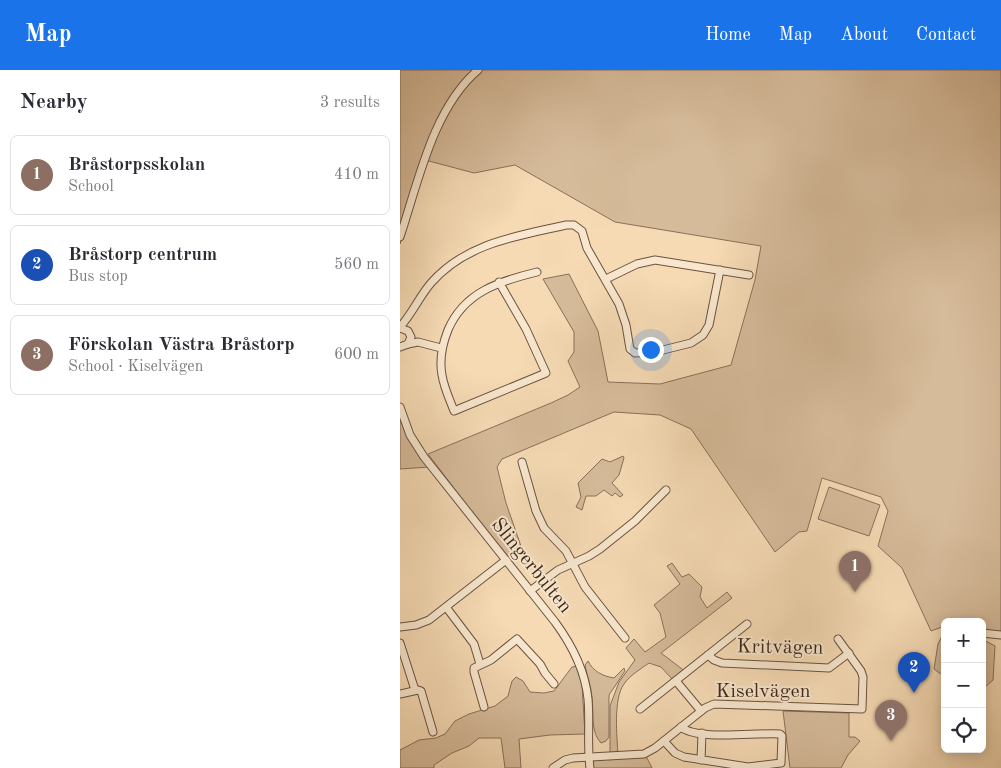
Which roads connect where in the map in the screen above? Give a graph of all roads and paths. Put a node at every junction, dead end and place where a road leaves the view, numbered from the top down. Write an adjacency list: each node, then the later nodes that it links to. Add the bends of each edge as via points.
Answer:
1 (478, 70): 2 (street, via 462,87 438,127)
2 (400, 237)
3 (720, 270): 5 (street); 6 (street, via 655,260); 6 (street, via 709,324 703,335 691,343 651,353 637,354 630,350 622,311)
4 (537, 272): 7 (street)
5 (749, 275)
6 (606, 279): 8 (street, via 580,228 571,224 494,242 463,256 431,283)
7 (499, 282): 13 (street, via 464,304 450,325); 13 (street, via 546,373 454,412 442,377)
8 (409, 316): 9 (street); 10 (street)
9 (400, 328): 10 (street)
10 (409, 332): 11 (street); 12 (street, via 411,339)
11 (418, 342): 12 (street); 13 (street)
12 (404, 346): 14 (street)
13 (442, 348)
14 (400, 354)
15 (400, 407): 18 (street, Slingerbulten, via 418,449)
16 (522, 462): 19 (street, via 540,521)
17 (666, 490): 19 (street, via 607,544)
18 (506, 560): 20 (street, Slingerbulten); 21 (street)
19 (572, 563): 20 (street); 26 (street, via 585,587)
20 (530, 591): 44 (street, Slingerbulten, via 563,633 582,671 588,698)
21 (446, 607): 23 (street, via 423,623); 31 (street, via 474,644)
22 (747, 624): 30 (street, Kritvägen)
23 (400, 627)
24 (986, 633): 25 (street)
25 (1001, 635)
26 (625, 638)
27 (838, 639): 29 (street)
28 (400, 643): 34 (street)
29 (850, 653): 30 (street, Kritvägen, via 829,668 722,663); 38 (street, Kiselvägen, via 862,673 862,709 721,703)
30 (708, 656): 32 (street, Kritvägen)
31 (480, 664): 33 (street, via 491,660 517,639); 36 (street, via 474,672)
32 (676, 681): 37 (street, Kritvägen); 38 (street)
33 (554, 684)
34 (415, 690): 35 (street); 40 (street, via 421,691)
35 (400, 694)
36 (484, 707)
37 (640, 709)
38 (701, 711): 39 (street, Kiselvägen)
39 (681, 727): 41 (street, via 688,732); 42 (street, Kiselvägen)
40 (433, 732)
41 (702, 733): 43 (street); 43 (street, via 780,734 782,763 748,767)
42 (664, 741): 43 (street, via 679,756); 44 (street, Kiselvägen, via 644,754)
43 (701, 760)
44 (589, 764): 45 (street, Kiselvägen, via 569,758)
45 (553, 768)

